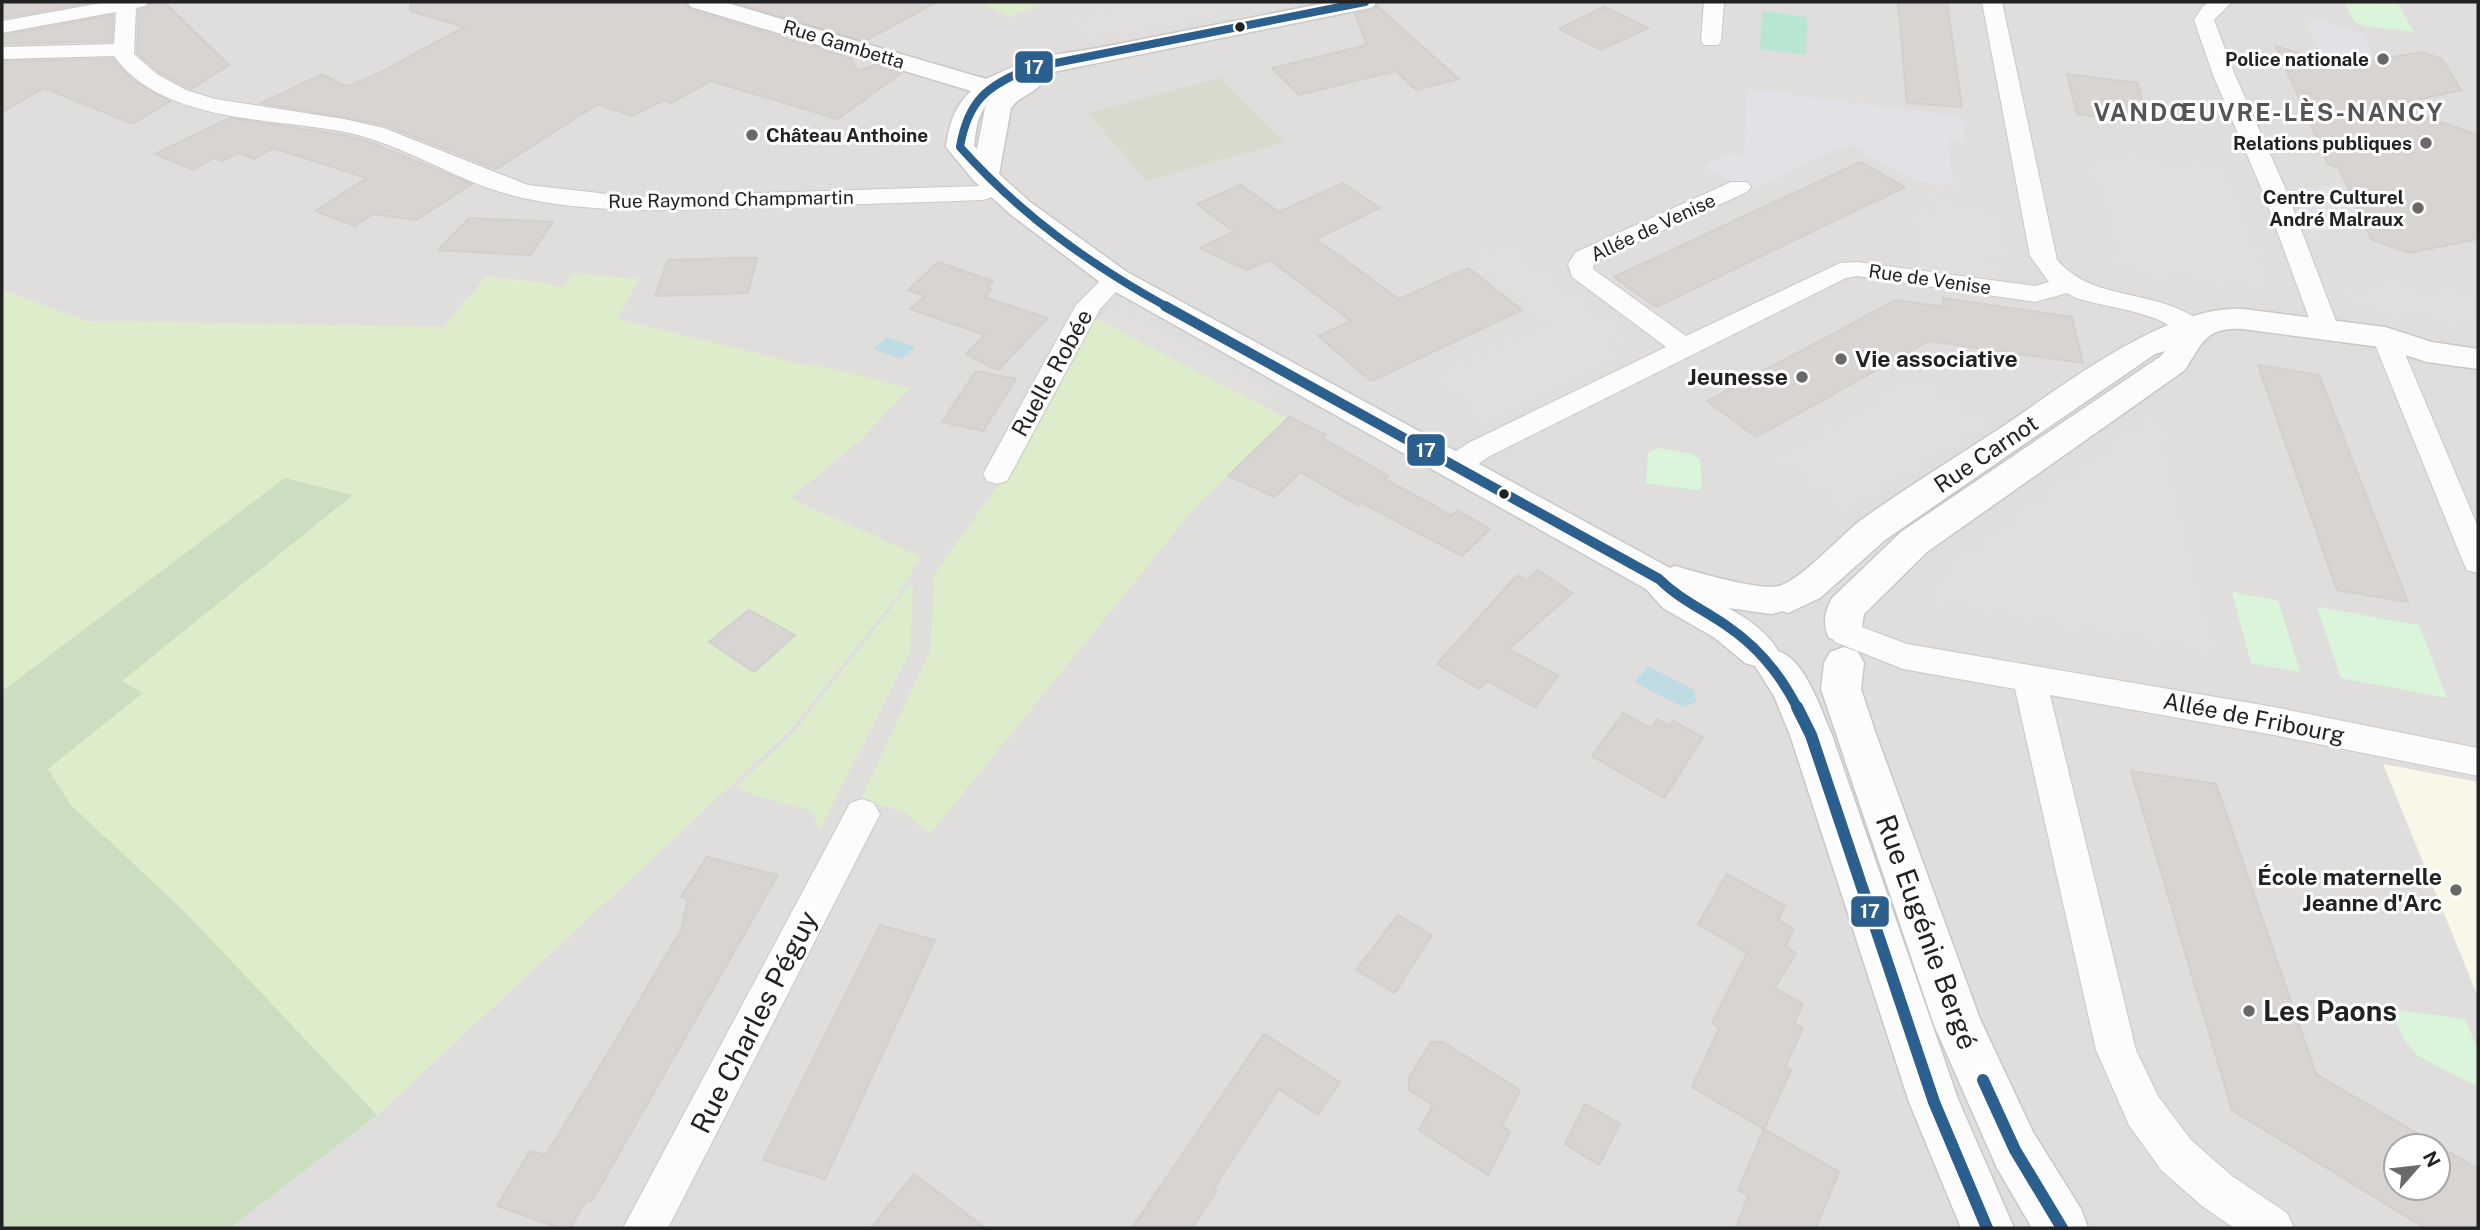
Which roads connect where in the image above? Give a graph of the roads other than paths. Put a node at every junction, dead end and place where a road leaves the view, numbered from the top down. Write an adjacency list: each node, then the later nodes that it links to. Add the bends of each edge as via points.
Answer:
1 (699, 2): 11 (street, Rue Gambetta)
2 (1365, 2): 11 (street, via 1098,56)
3 (1714, 2): 8 (street)
4 (1992, 2): 15 (street, via 2042,256)
5 (2222, 2): 17 (street, via 2204,20)
6 (132, 3): 7 (street); 9 (street)
7 (2, 27)
8 (1711, 41)
9 (123, 50): 10 (street); 12 (street, Rue Raymond Champmartin, via 145,75 203,104 377,134 526,192 634,204 983,193)
10 (2, 53)
11 (998, 91): 12 (street)
12 (991, 182): 14 (street, Rue Eugénie Bergé, via 1040,225)
13 (1739, 187): 20 (street, Allée de Venise, via 1585,257 1580,264 1581,272)
14 (1116, 279): 22 (street, Rue Eugénie Bergé); 23 (street, Ruelle Robée, via 1090,305)
15 (2069, 285): 16 (street, via 2158,310); 20 (street, Rue de Venise, via 2035,294 1847,269)
16 (2196, 328): 17 (street, Rue Carnot, via 2227,318); 26 (street, Rue Carnot, via 2144,347 1872,531 1807,588); 27 (street, Rue Carnot, via 2173,363 1914,542 1846,608)
17 (2326, 329): 18 (street, Rue Carnot)
18 (2385, 338): 19 (street, Rue Carnot, via 2419,335); 21 (street, Rue Carnot, via 2427,352); 24 (street)
19 (2478, 344)
20 (1685, 348): 22 (street, Rue de Venise, via 1478,450)
21 (2478, 359)
22 (1455, 466): 25 (street, Rue Eugénie Bergé)
23 (997, 474)
24 (2478, 562)
25 (1659, 579): 26 (street, Rue Eugénie Bergé, via 1685,580 1740,597); 28 (street, Rue Eugénie Bergé, via 1676,598 1729,627)
26 (1780, 600): 27 (street, via 1820,607); 28 (street, via 1759,606 1748,627 1750,640)
27 (1844, 641): 28 (street, via 1832,672 1813,676 1793,673); 29 (street, Allée de Fribourg); 34 (street, Rue Eugénie Bergé, via 1841,689 1958,1025 2015,1150)
28 (1767, 659): 33 (street, Rue Eugénie Bergé, via 1791,689 1811,735 1934,1102)
29 (2029, 677): 30 (street, Allée de Fribourg); 35 (street, via 2116,1050 2127,1080 2149,1123 2190,1171)
30 (2478, 762)
31 (862, 814): 32 (street, Rue Charles Péguy)
32 (645, 1228)
33 (1987, 1228)
34 (2062, 1228)
35 (2272, 1228)

